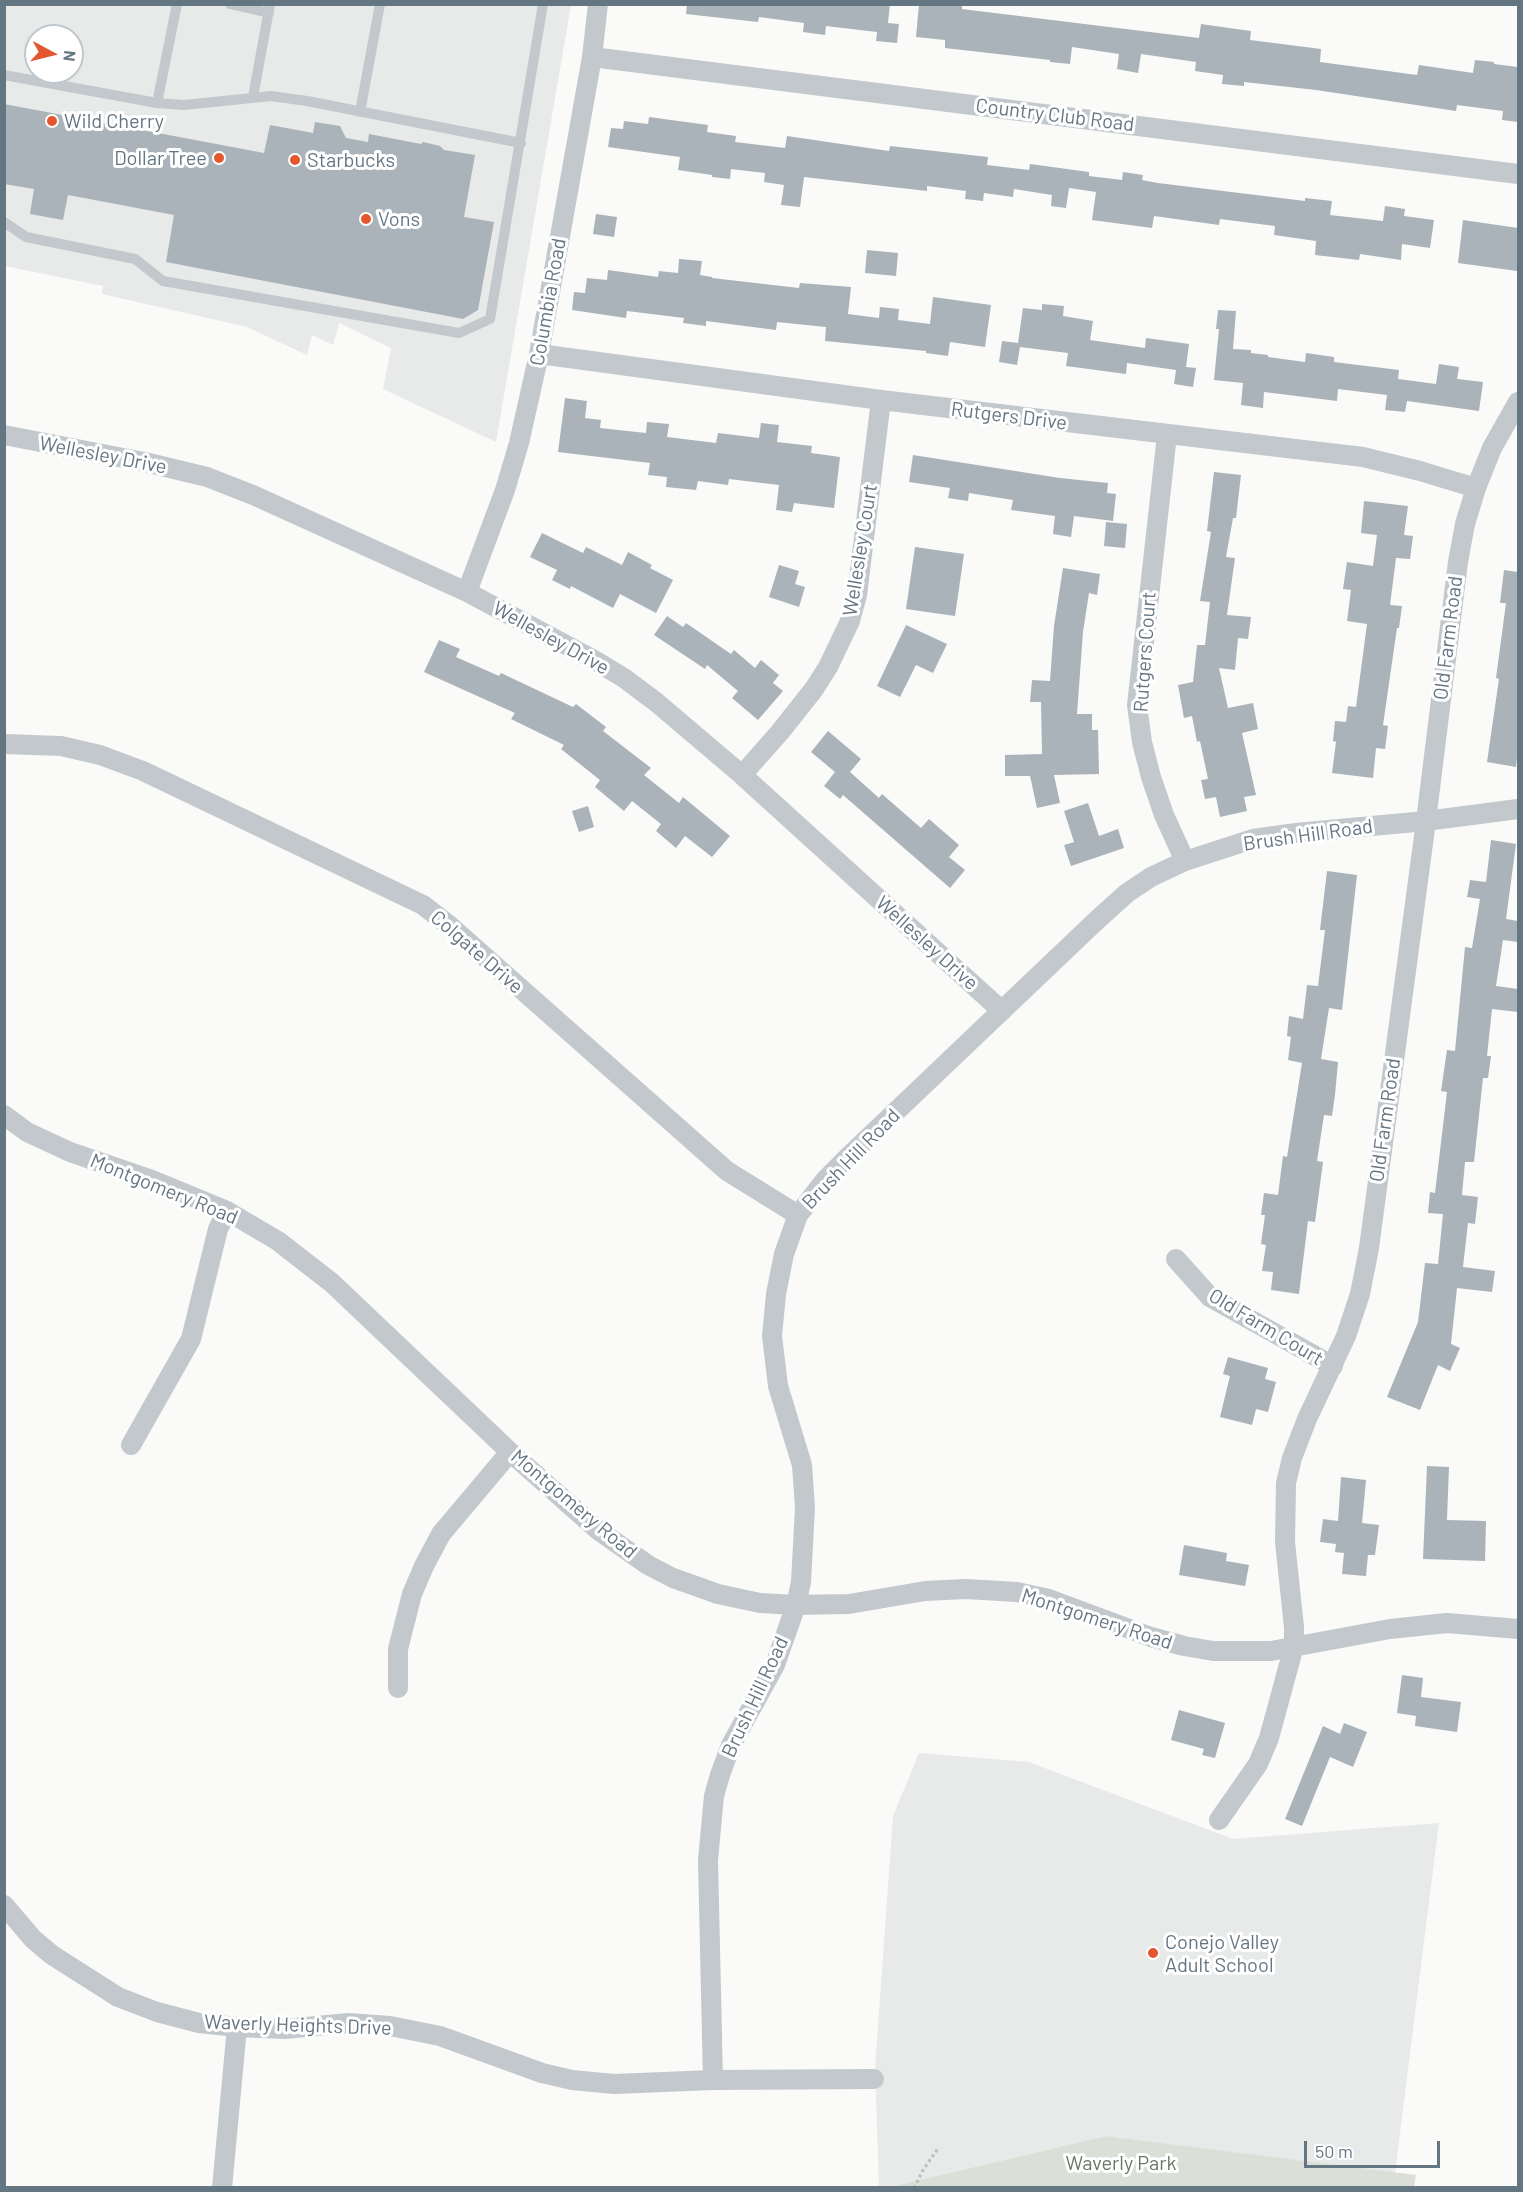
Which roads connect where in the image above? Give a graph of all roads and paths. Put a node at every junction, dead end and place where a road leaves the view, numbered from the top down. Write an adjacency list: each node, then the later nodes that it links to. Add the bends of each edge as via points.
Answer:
1 (177, 4): 10 (lane)
2 (230, 4): 6 (lane)
3 (380, 4): 11 (lane)
4 (543, 4): 12 (lane)
5 (598, 4): 7 (street, Columbia Road)
6 (269, 9): 9 (lane)
7 (592, 57): 13 (street, Country Club Road); 15 (street, Columbia Road)
8 (4, 75): 10 (lane)
9 (253, 97): 10 (lane, via 184,105); 11 (lane, via 271,96)
10 (157, 103)
11 (360, 112): 12 (lane)
12 (521, 143): 14 (lane, via 490,319 459,333 163,281 135,259 26,237)
13 (1518, 174)
14 (4, 222)
15 (539, 354): 16 (street, Rutgers Drive); 21 (street, Columbia Road, via 505,490)
16 (881, 400): 19 (street, Rutgers Drive); 23 (street, Wellesley Court, via 857,595 850,621 814,689)
17 (1518, 402): 20 (street, Old Farm Road, via 1492,448)
18 (4, 435): 21 (street, Wellesley Drive, via 207,477)
19 (1167, 435): 20 (street, Rutgers Drive, via 1363,458); 26 (street, Rutgers Court, via 1137,705 1151,777)
20 (1476, 488): 25 (street, Old Farm Road, via 1458,562)
21 (467, 592): 23 (street, Wellesley Drive, via 624,678)
22 (4, 744): 30 (street, Colgate Drive, via 61,746 143,771 423,906 727,1171)
23 (742, 775): 27 (street, Wellesley Drive)
24 (1518, 809): 25 (street, Brush Hill Road)
25 (1426, 821): 26 (street, Brush Hill Road, via 1253,839); 32 (street, Old Farm Road, via 1369,1248 1354,1315)
26 (1185, 861): 27 (street, Brush Hill Road, via 1127,893)
27 (1002, 1011): 30 (street, Brush Hill Road, via 847,1158)
28 (4, 1115): 29 (street, Montgomery Road, via 27,1132 70,1152)
29 (227, 1211): 33 (street, via 218,1229 191,1339); 34 (street, Montgomery Road, via 278,1241 332,1283)
30 (798, 1215): 35 (street, Brush Hill Road, via 784,1254 772,1336 778,1386 802,1465 805,1508)
31 (1176, 1259): 32 (street, Old Farm Court, via 1210,1297)
32 (1334, 1366): 37 (street, Old Farm Road, via 1307,1419 1286,1483 1284,1542)
33 (131, 1445)
34 (510, 1452): 35 (street, Montgomery Road, via 598,1530 648,1565 718,1594 760,1603); 38 (street, via 441,1534 424,1566 412,1594 398,1649)
35 (796, 1605): 37 (street, Montgomery Road, via 849,1604 925,1591 1017,1592 1049,1599 1184,1646 1271,1651); 43 (street, Brush Hill Road, via 775,1665 731,1745 714,1796 708,1860)
36 (1518, 1629): 37 (street, Montgomery Road, via 1447,1623)
37 (1294, 1646): 39 (street, Old Farm Road, via 1258,1764)
38 (398, 1688)
39 (1219, 1820)
40 (4, 1905): 41 (street, Waverly Heights Drive, via 52,1955 118,1997 199,2023)
41 (237, 2027): 43 (street, Waverly Heights Drive, via 349,2023 390,2026 440,2036 572,2080 614,2084); 45 (street)
42 (874, 2079): 43 (street, Waverly Heights Drive)
43 (712, 2080)
44 (939, 2147): 46 (path)
45 (222, 2187)
46 (914, 2187)

